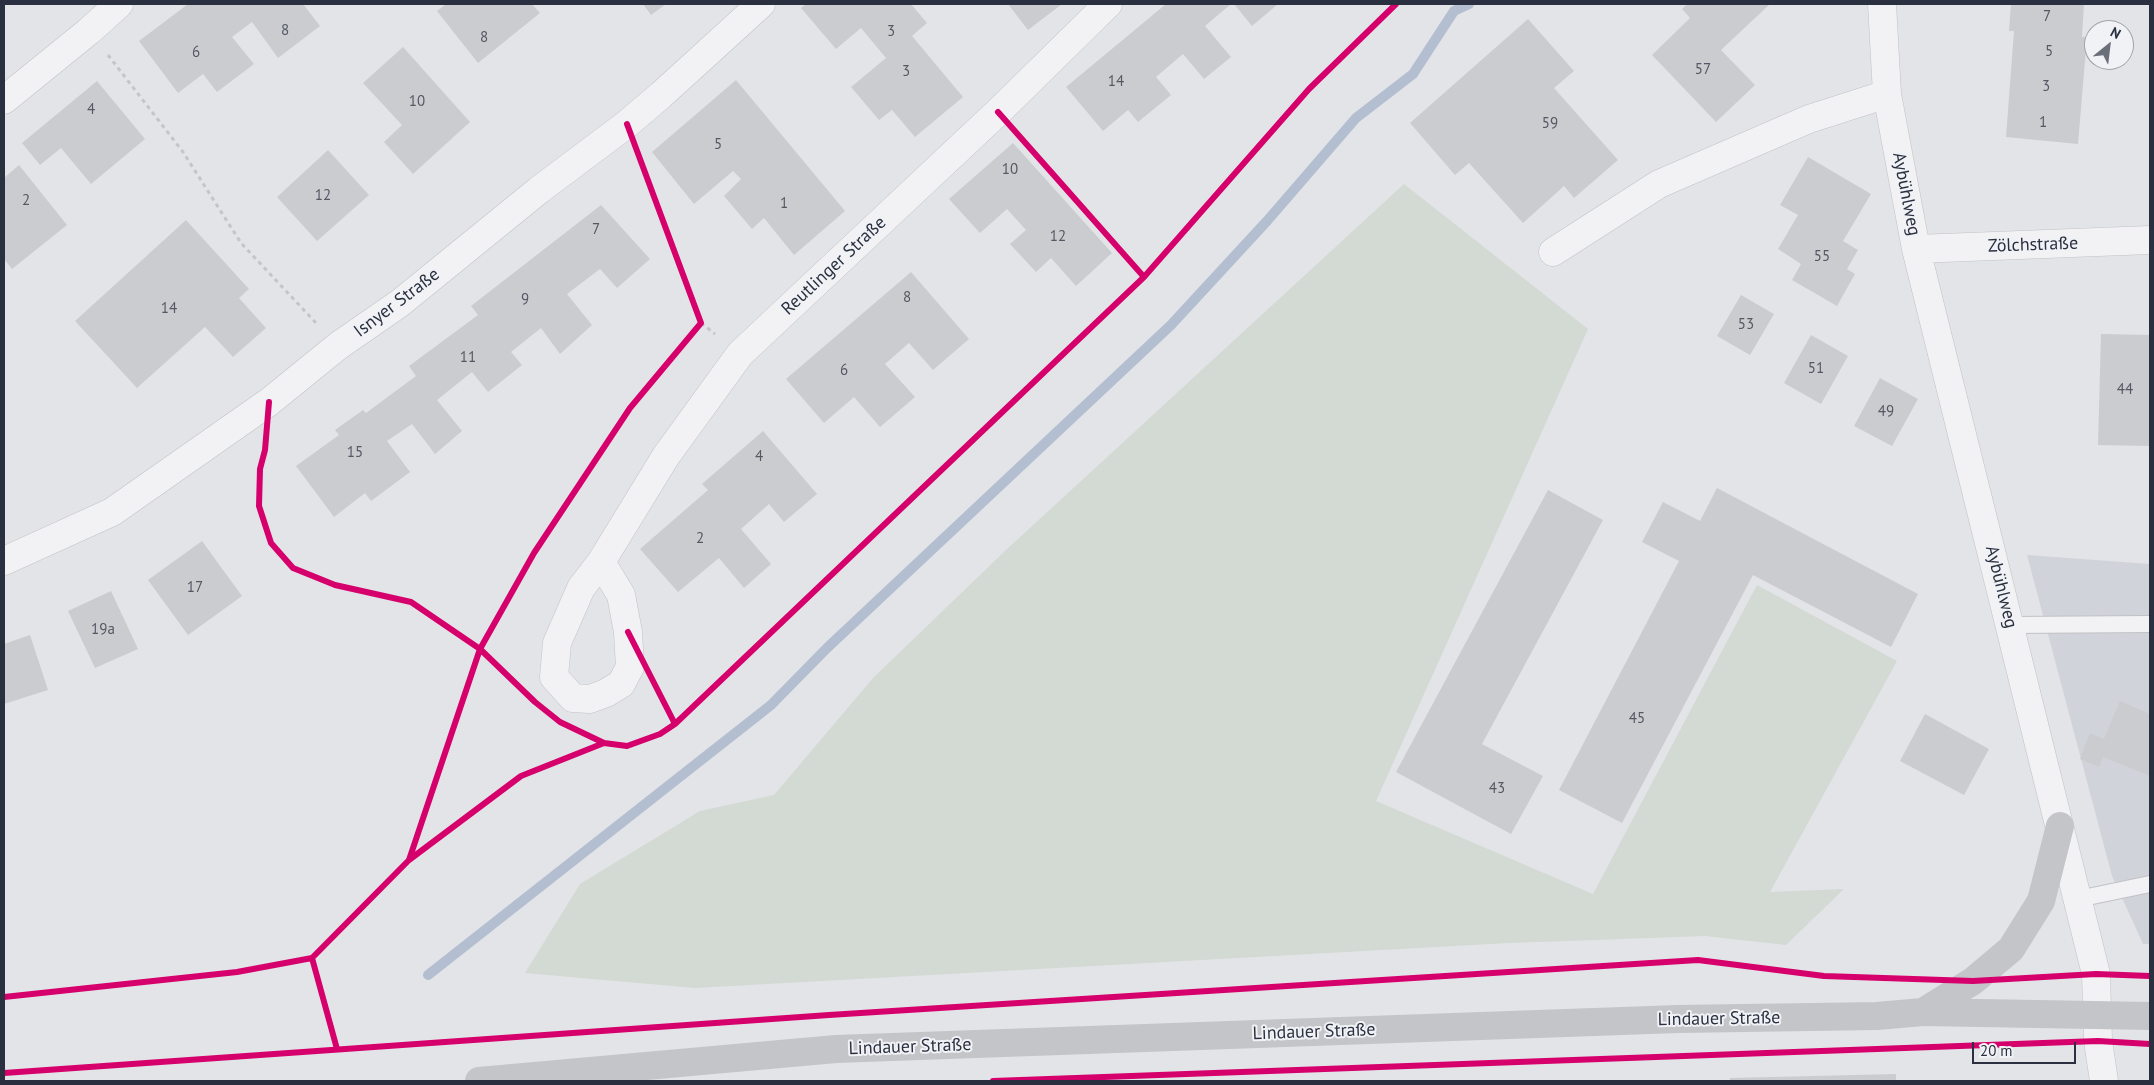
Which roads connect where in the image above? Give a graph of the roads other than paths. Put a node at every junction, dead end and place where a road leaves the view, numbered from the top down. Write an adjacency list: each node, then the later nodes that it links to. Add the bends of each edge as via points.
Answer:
1 (120, 4): 6 (street)
2 (761, 4): 10 (street, Isnyer Straße, via 627,124 269,402 112,512)
3 (1108, 4): 11 (street, Reutlinger Straße, via 740,354 666,456)
4 (1882, 4): 5 (street, Aybühlweg)
5 (1887, 94): 8 (street, Aybühlweg); 9 (street, via 1809,119 1659,184)
6 (4, 100)
7 (2150, 240): 8 (street, Zölchstraße)
8 (1916, 249): 13 (street, Aybühlweg)
9 (1553, 252)
10 (4, 561)
11 (601, 562)
12 (2150, 624): 13 (lane)
13 (2011, 625): 14 (street, Aybühlweg)
14 (2060, 826): 16 (street, Aybühlweg); 17 (main road, via 2041,901 2011,949 1973,981)
15 (2150, 884): 16 (lane)
16 (2078, 899): 18 (street, Aybühlweg, via 2096,974)
17 (1923, 1012): 18 (main road, Lindauer Straße); 20 (main road, Lindauer Straße, via 836,1050)
18 (2098, 1014): 19 (main road, Lindauer Straße); 21 (street, Aybühlweg)
19 (2150, 1016)
20 (480, 1081)
21 (2104, 1081)

